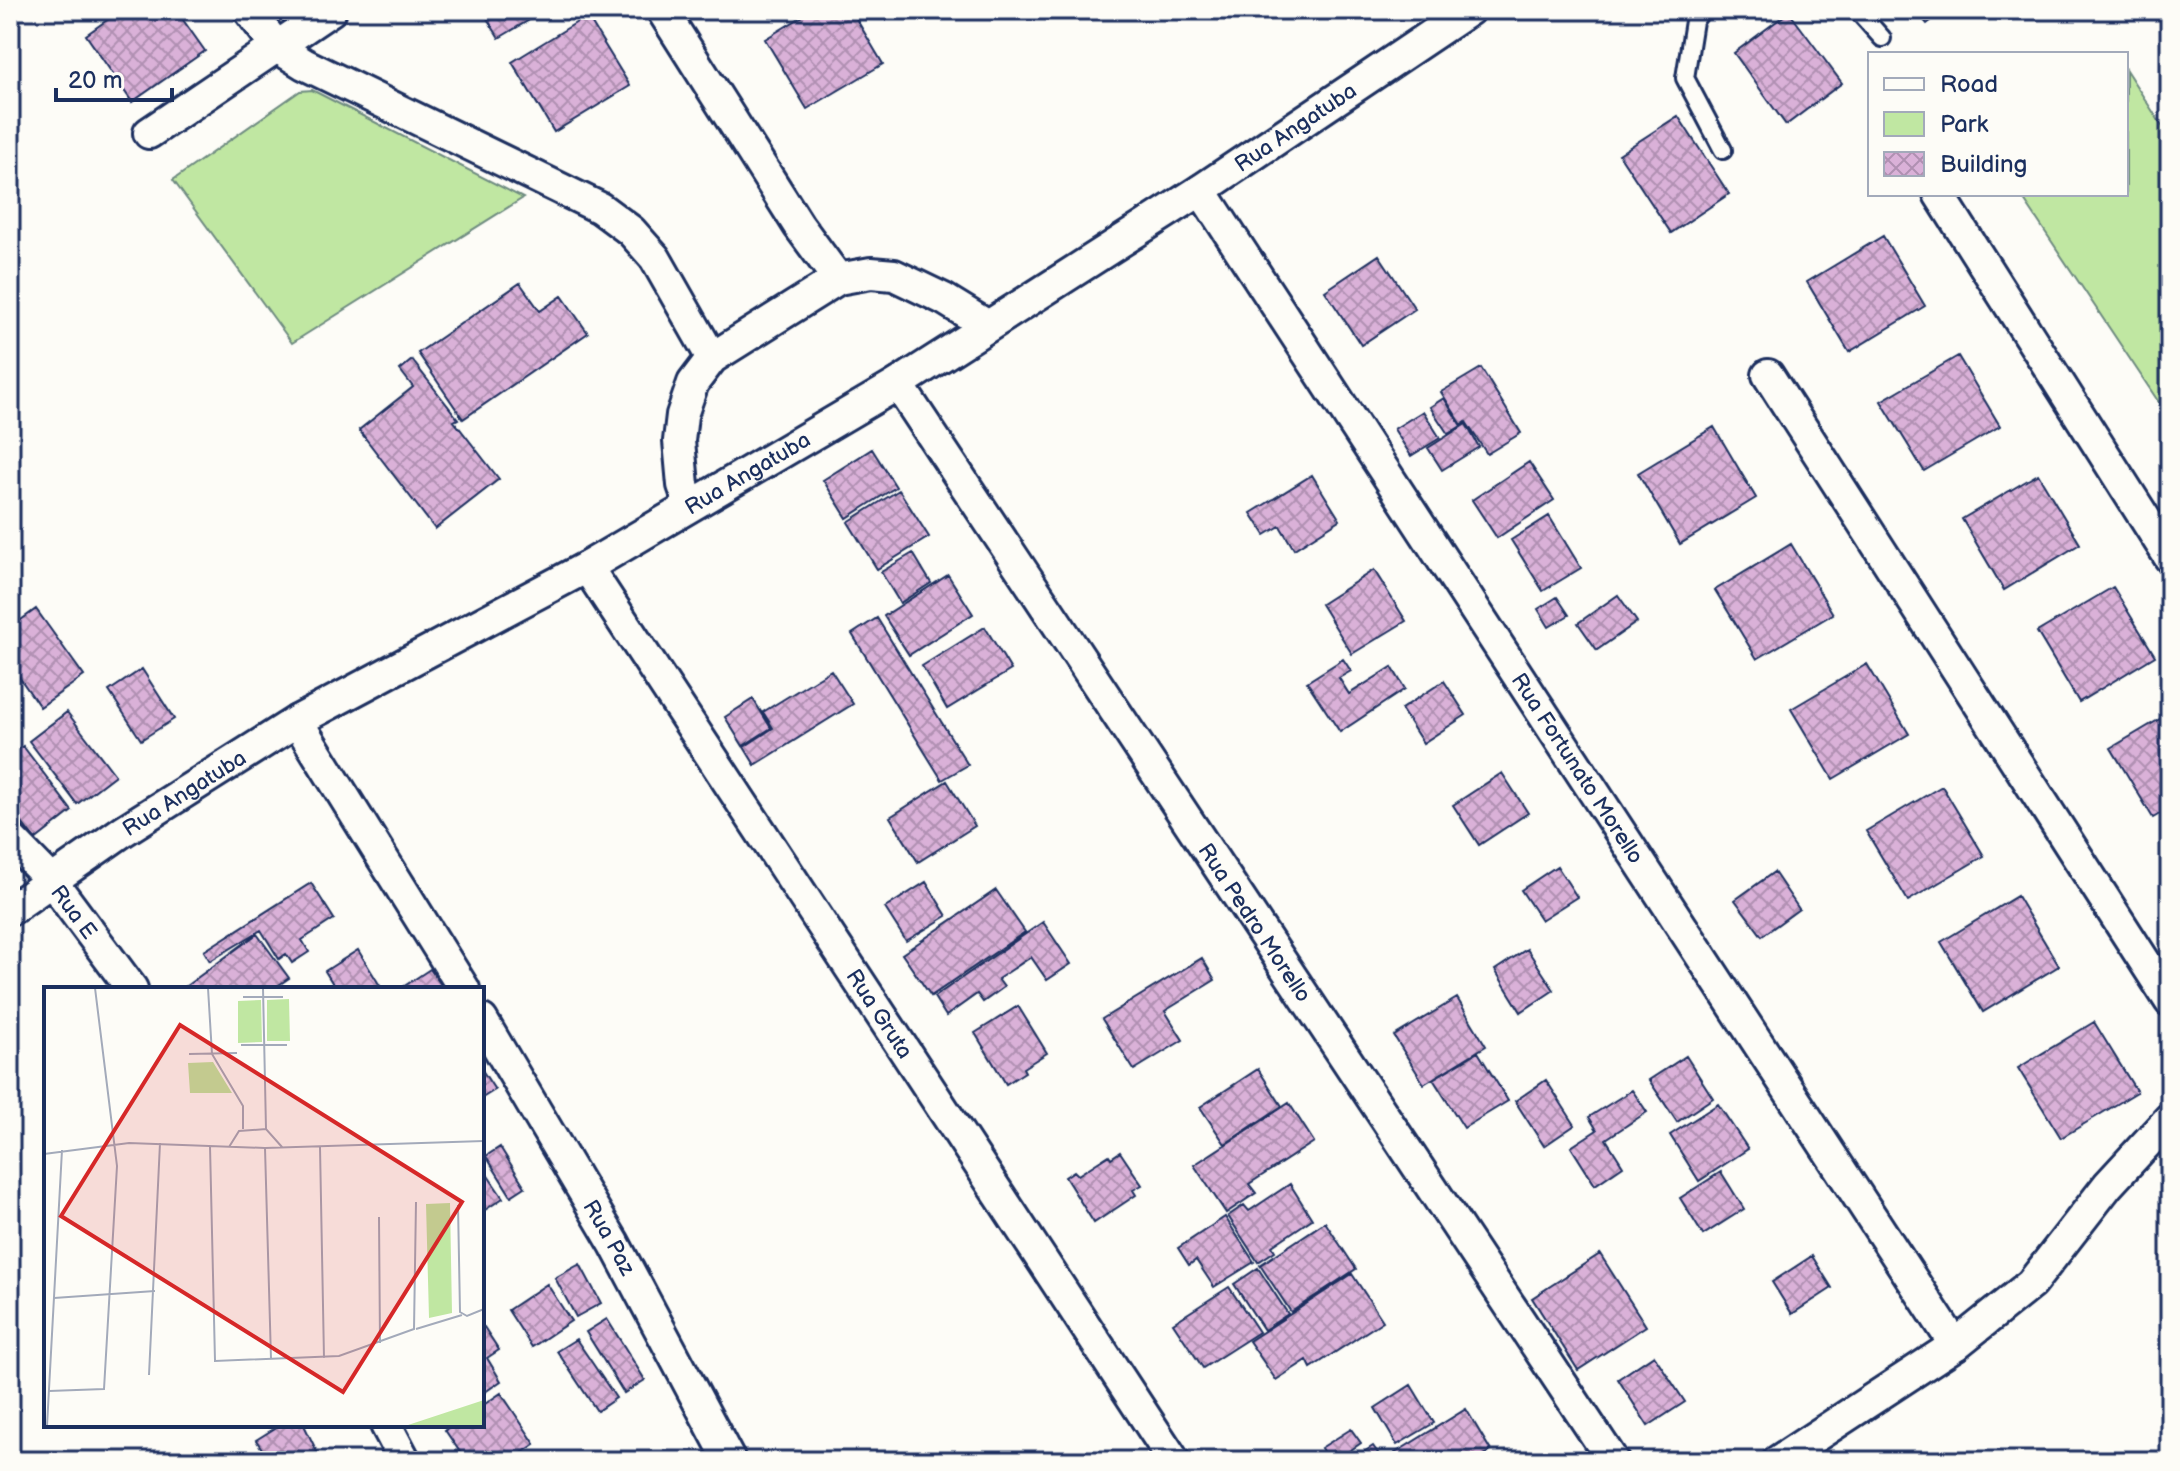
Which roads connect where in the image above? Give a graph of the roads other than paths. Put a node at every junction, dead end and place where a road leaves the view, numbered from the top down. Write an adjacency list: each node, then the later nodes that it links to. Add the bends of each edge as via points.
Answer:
1 (249, 10): 8 (street)
2 (331, 10): 8 (street)
3 (662, 10): 13 (street)
4 (1469, 10): 11 (street, Rua Angatuba)
5 (1702, 10): 10 (lane, via 1694,21 1685,78)
6 (1857, 10): 7 (lane)
7 (1882, 38)
8 (277, 47): 9 (street); 15 (street, via 600,208 655,258)
9 (149, 133)
10 (1723, 150)
11 (1201, 190): 14 (street, Rua Angatuba); 30 (street, Rua Fortunato Morello)
12 (1940, 196): 19 (street)
13 (838, 279): 14 (street, via 894,275); 15 (street)
14 (988, 326): 17 (street, Rua Angatuba)
15 (712, 358): 18 (street, via 693,383 682,415 679,461)
16 (1768, 375): 27 (street)
17 (898, 384): 18 (street, Rua Angatuba); 35 (street, Rua Pedro Morello)
18 (690, 505): 20 (street, Rua Angatuba)
19 (2170, 558)
20 (587, 567): 21 (street, Rua Angatuba); 34 (street, Rua Gruta)
21 (297, 721): 23 (street, Rua Angatuba); 26 (street)
22 (10, 838): 23 (street, Rua E)
23 (51, 880): 24 (street, Rua Angatuba); 25 (street, Rua E)
24 (10, 910)
25 (131, 987)
26 (463, 987)
27 (2170, 1001)
28 (484, 1023): 33 (street, Rua Paz, via 614,1243)
29 (2170, 1118): 30 (street, via 2108,1185 2031,1284)
30 (1955, 1345): 36 (street)
31 (387, 1427): 32 (street)
32 (405, 1461)
33 (730, 1461)
34 (1174, 1461)
35 (1613, 1461)
36 (1778, 1461)

